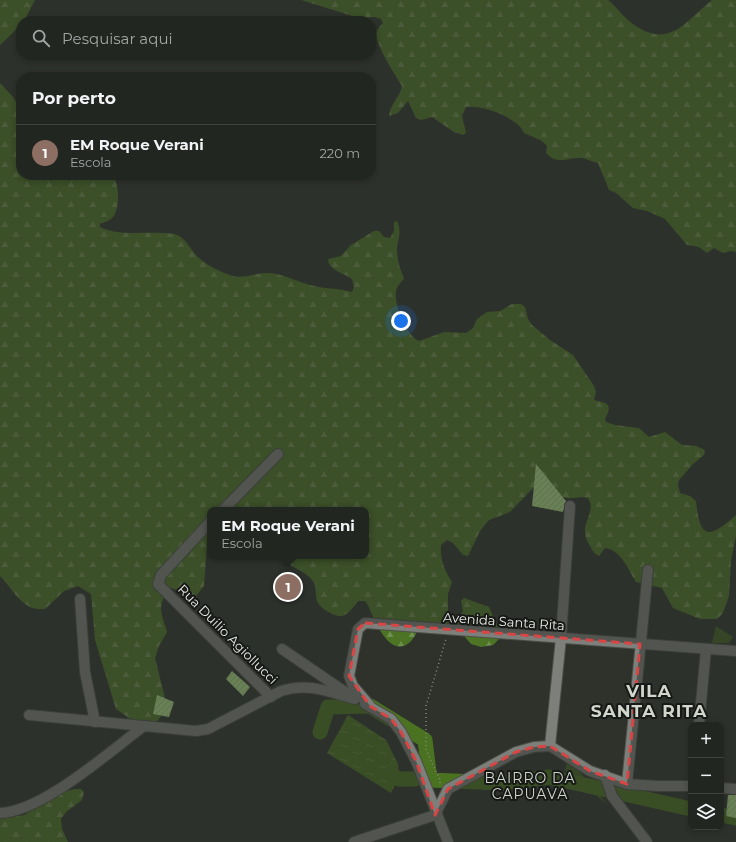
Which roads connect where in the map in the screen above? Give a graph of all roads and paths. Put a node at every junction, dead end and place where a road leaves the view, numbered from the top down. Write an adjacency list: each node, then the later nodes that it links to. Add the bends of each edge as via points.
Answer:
1 (278, 454): 3 (street)
2 (570, 506): 8 (street)
3 (226, 507)
4 (207, 525): 13 (street, Rua Duilio Agiollucci, via 160,575 158,584)
5 (648, 570): 9 (street)
6 (80, 599): 17 (street, via 85,672)
7 (449, 630): 8 (street, Avenida Santa Rita); 15 (street, Avenida Santa Rita, via 365,623 358,629 349,676 353,686); 24 (path, via 426,706 426,749 440,780)
8 (561, 638): 9 (street, Avenida Santa Rita); 20 (street)
9 (640, 644): 11 (street, Avenida Santa Rita); 22 (street)
10 (282, 649): 14 (street)
11 (706, 649): 12 (street, Avenida Santa Rita); 18 (street)
12 (736, 651)
13 (271, 697): 14 (street, via 291,688 306,686); 19 (street, via 208,729 196,731)
14 (355, 699): 15 (street)
15 (370, 706): 28 (street, via 391,719 401,732 416,761)
16 (29, 715): 17 (street)
17 (95, 722): 19 (street)
18 (699, 722)
19 (144, 726): 27 (street, via 54,793 23,809)
20 (550, 746): 21 (street, via 590,770); 28 (street, via 516,752 448,789)
21 (605, 775): 22 (street); 31 (street, via 612,796)
22 (627, 784): 23 (street)
23 (688, 786)
24 (439, 787)
25 (724, 788): 26 (street)
26 (736, 789)
27 (0, 813)
28 (436, 815): 29 (street); 30 (street)
29 (354, 842)
30 (448, 842)
31 (647, 842)

